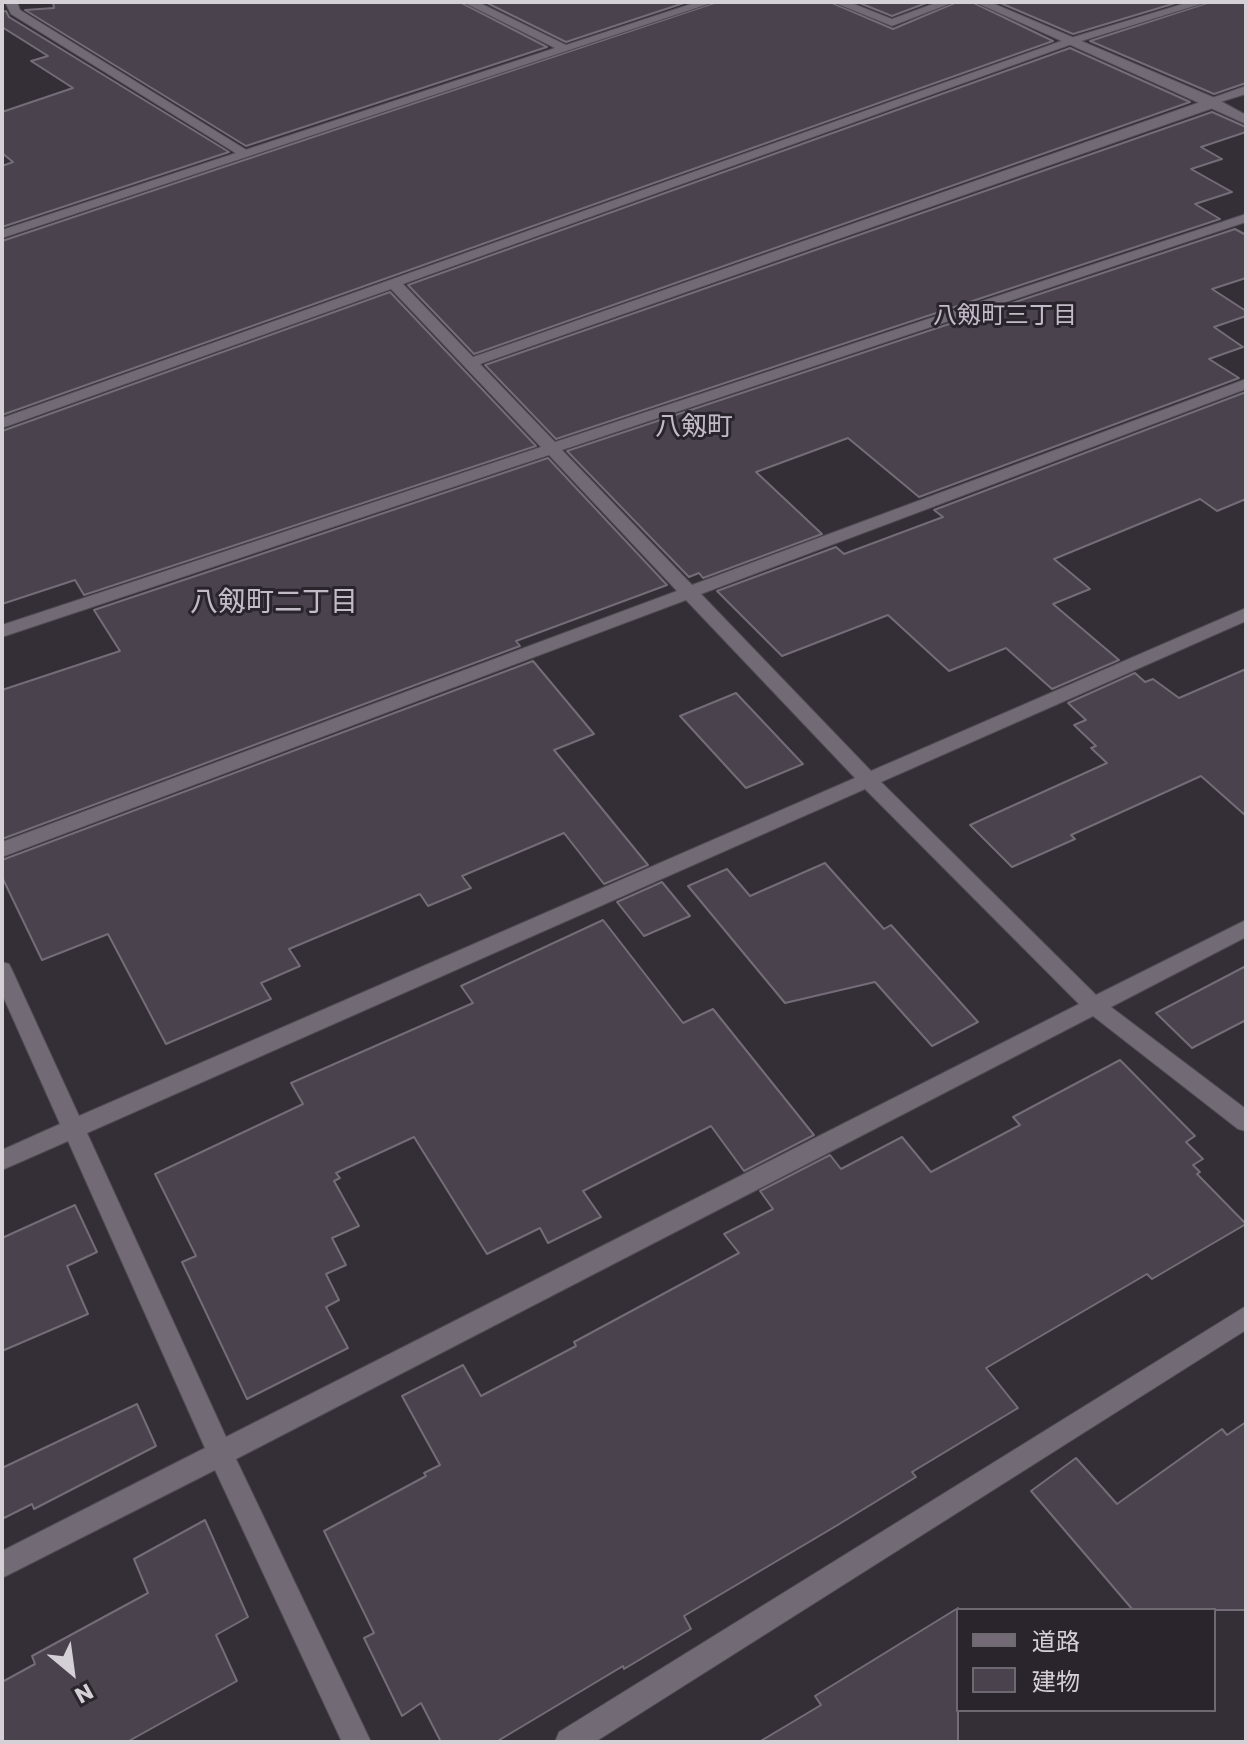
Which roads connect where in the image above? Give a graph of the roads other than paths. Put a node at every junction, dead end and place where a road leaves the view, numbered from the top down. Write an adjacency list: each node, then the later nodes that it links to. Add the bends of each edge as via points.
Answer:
1 (11, 2): 13 (street, via 15,12)
2 (469, 2): 9 (street)
3 (708, 2): 9 (street)
4 (839, 2): 5 (street, via 892,23)
5 (948, 2)
6 (981, 2): 8 (street)
7 (1201, 2): 8 (street)
8 (1071, 41): 11 (street); 16 (street)
9 (566, 49): 13 (street)
10 (1246, 90): 11 (street)
11 (1213, 102): 12 (street); 17 (street)
12 (1246, 120)
13 (247, 154): 15 (street)
14 (1246, 218): 20 (street)
15 (2, 234)
16 (393, 282): 17 (street); 19 (street)
17 (470, 363): 20 (street)
18 (1246, 384): 21 (street)
19 (2, 423)
20 (552, 448): 21 (street); 23 (street)
21 (689, 592): 24 (street); 25 (street)
22 (1246, 614): 24 (street)
23 (2, 631)
24 (866, 778): 28 (street); 30 (street)
25 (2, 850)
26 (1246, 928): 28 (street)
27 (2, 970): 30 (street)
28 (1093, 1005): 29 (street); 33 (street)
29 (1246, 1122)
30 (74, 1129): 31 (street); 33 (street)
31 (2, 1160)
32 (1246, 1317): 36 (street)
33 (220, 1453): 34 (street); 35 (street)
34 (2, 1565)
35 (357, 1742)
36 (569, 1742)

